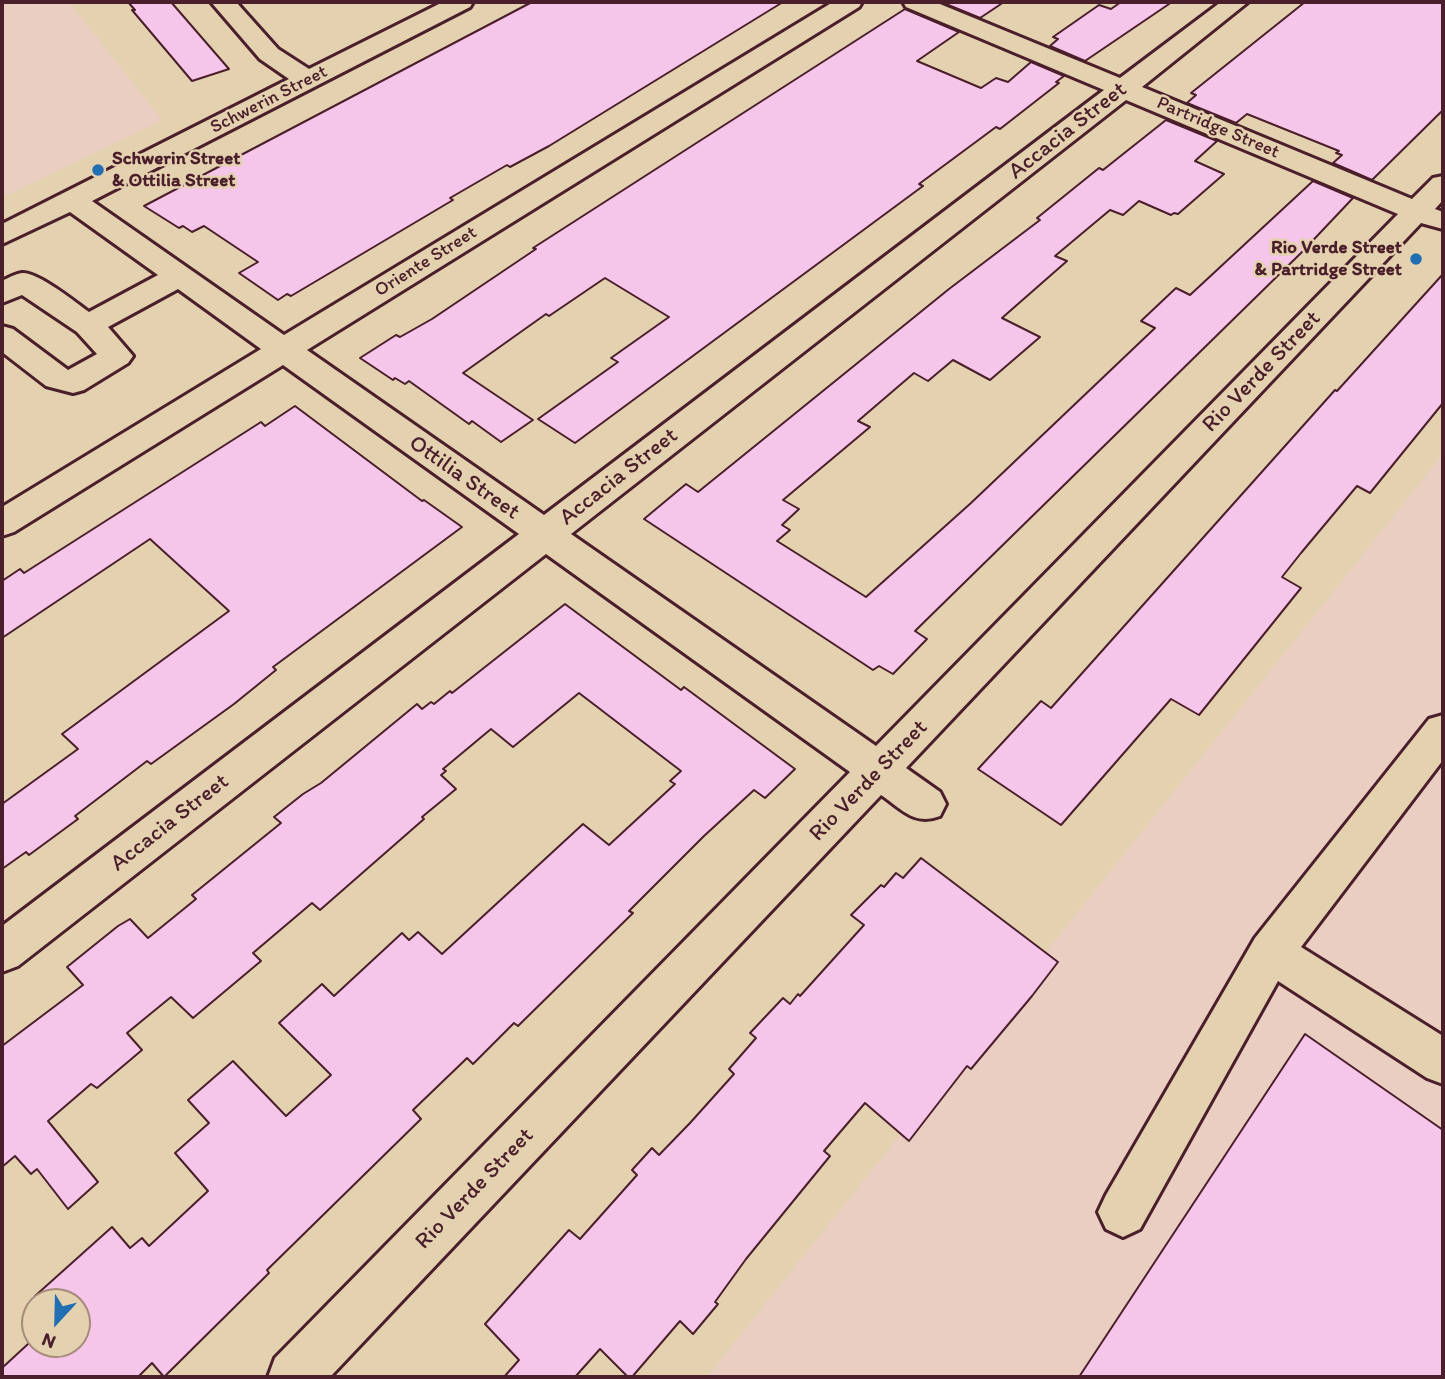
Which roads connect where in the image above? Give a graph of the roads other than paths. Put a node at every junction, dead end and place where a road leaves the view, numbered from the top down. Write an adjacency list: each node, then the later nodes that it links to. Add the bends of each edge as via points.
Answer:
1 (223, 2): 6 (street, via 269,54)
2 (461, 2): 6 (street, Schwerin Street)
3 (850, 2): 16 (street, Oriente Street)
4 (915, 2): 7 (street, Partridge Street)
5 (1236, 2): 7 (street, Accacia Street)
6 (308, 80): 9 (street, Schwerin Street)
7 (1123, 89): 10 (street, Partridge Street); 18 (street, Accacia Street)
8 (1443, 184): 10 (street, Rio Verde Street)
9 (72, 200): 11 (street, Schwerin Street); 12 (street, Ottilia Street)
10 (1430, 217): 20 (street, Rio Verde Street)
11 (2, 235)
12 (180, 276): 14 (street); 16 (street, Ottilia Street)
13 (2, 293): 14 (street, via 24,282)
14 (89, 325): 15 (street, via 117,356 73,382 57,378)
15 (2, 336)
16 (284, 350): 17 (street, Oriente Street); 18 (street, Ottilia Street)
17 (2, 523)
18 (544, 534): 20 (street, Ottilia Street); 23 (street, Accacia Street)
19 (1443, 731): 22 (street)
20 (878, 771): 21 (street, Ottilia Street); 26 (street, Rio Verde Street)
21 (926, 804)
22 (1271, 951): 24 (street); 25 (street)
23 (2, 952)
24 (1443, 1062)
25 (1123, 1212)
26 (294, 1377)

